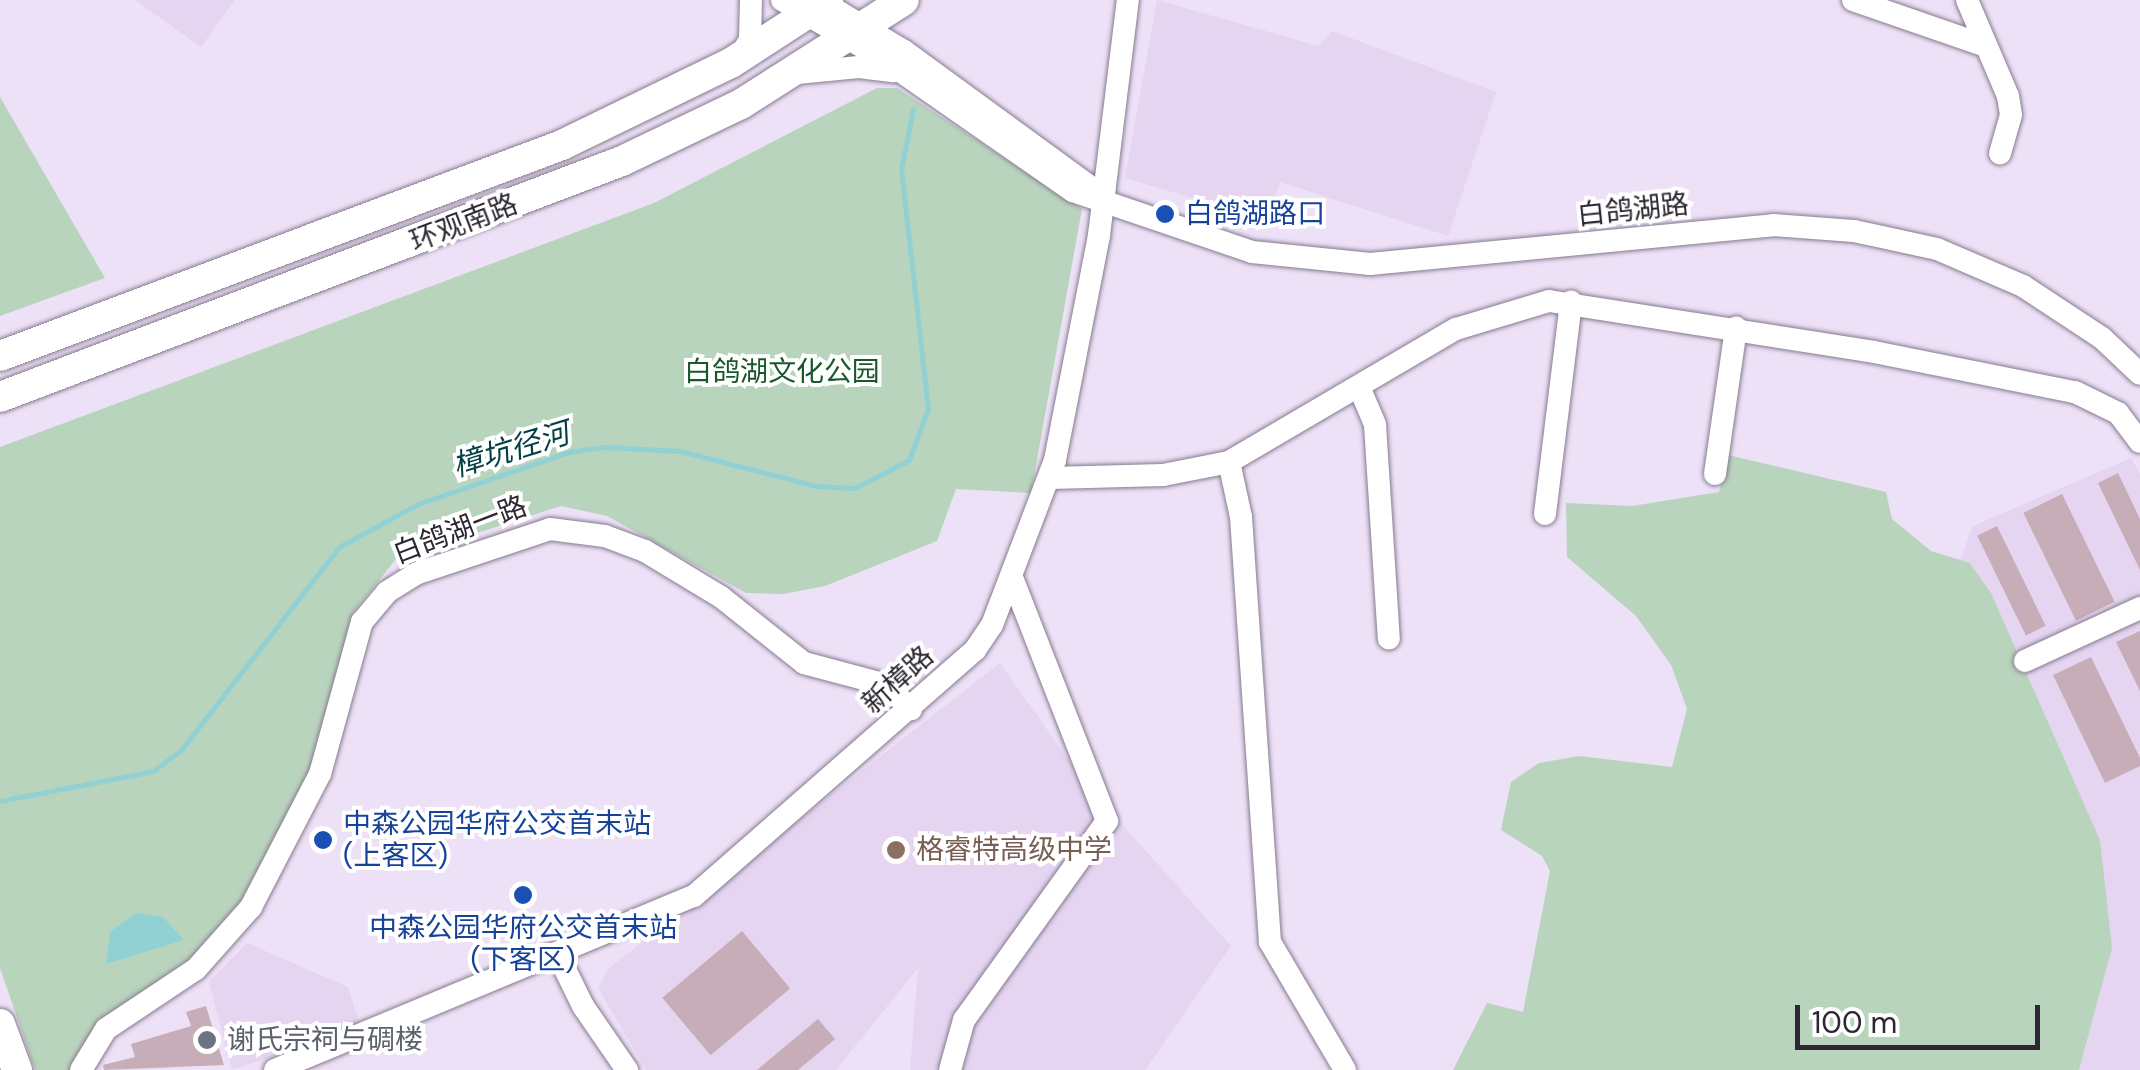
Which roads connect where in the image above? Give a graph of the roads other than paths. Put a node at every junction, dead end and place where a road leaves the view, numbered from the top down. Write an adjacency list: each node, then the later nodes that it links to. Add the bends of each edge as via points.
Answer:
1 (751, 0): 9 (street, via 750,40)
2 (904, 0): 7 (main road, 环观南路)
3 (1128, 0): 13 (street, 新樟路)
4 (1853, 0): 8 (street)
5 (1967, 0): 8 (street)
6 (812, 4): 7 (street); 9 (main road, 环观南路)
7 (856, 33): 10 (main road, 环观南路); 11 (street, 白鸽湖路); 13 (street, 白鸽湖路)
8 (1986, 46): 12 (street, via 2011,114)
9 (738, 60): 16 (main road, 环观南路, via 546,151)
10 (793, 74): 11 (street, via 859,67); 19 (main road, 环观南路, via 581,178)
11 (908, 77): 13 (street, 白鸽湖路, via 1073,191)
12 (2000, 153)
13 (1104, 197): 17 (street, 白鸽湖路, via 1213,241 1331,264 1774,225 1854,231 1937,250 2023,286 2102,338); 23 (street, 新樟路)
14 (1571, 302): 15 (street); 18 (street, via 1488,315); 24 (street)
15 (1736, 328): 20 (street, via 2074,392 2118,413); 22 (street)
16 (0, 356)
17 (2140, 374)
18 (1360, 389): 21 (street); 27 (street, via 1374,426)
19 (0, 397)
20 (2140, 442)
21 (1230, 462): 23 (street, via 1163,475); 37 (street, via 1241,517 1270,942)
22 (1715, 474)
23 (1050, 478): 25 (street, 新樟路)
24 (1545, 514)
25 (1012, 577): 29 (street, 新樟路, via 974,650); 36 (street, via 1107,821 964,1020)
26 (2140, 608): 28 (street)
27 (1389, 639)
28 (2025, 661)
29 (910, 709): 30 (street, 新樟路, via 694,896); 33 (street, 白鸽湖一路, via 886,685 804,663 721,596 645,551 605,536 550,529 418,572 387,592 362,622 320,774 251,907 196,969 106,1029)
30 (558, 955): 34 (street, 新樟路); 35 (street)
31 (0, 1024): 32 (main road)
32 (17, 1070)
33 (81, 1070)
34 (274, 1070)
35 (627, 1070)
36 (950, 1070)
37 (1345, 1070)

